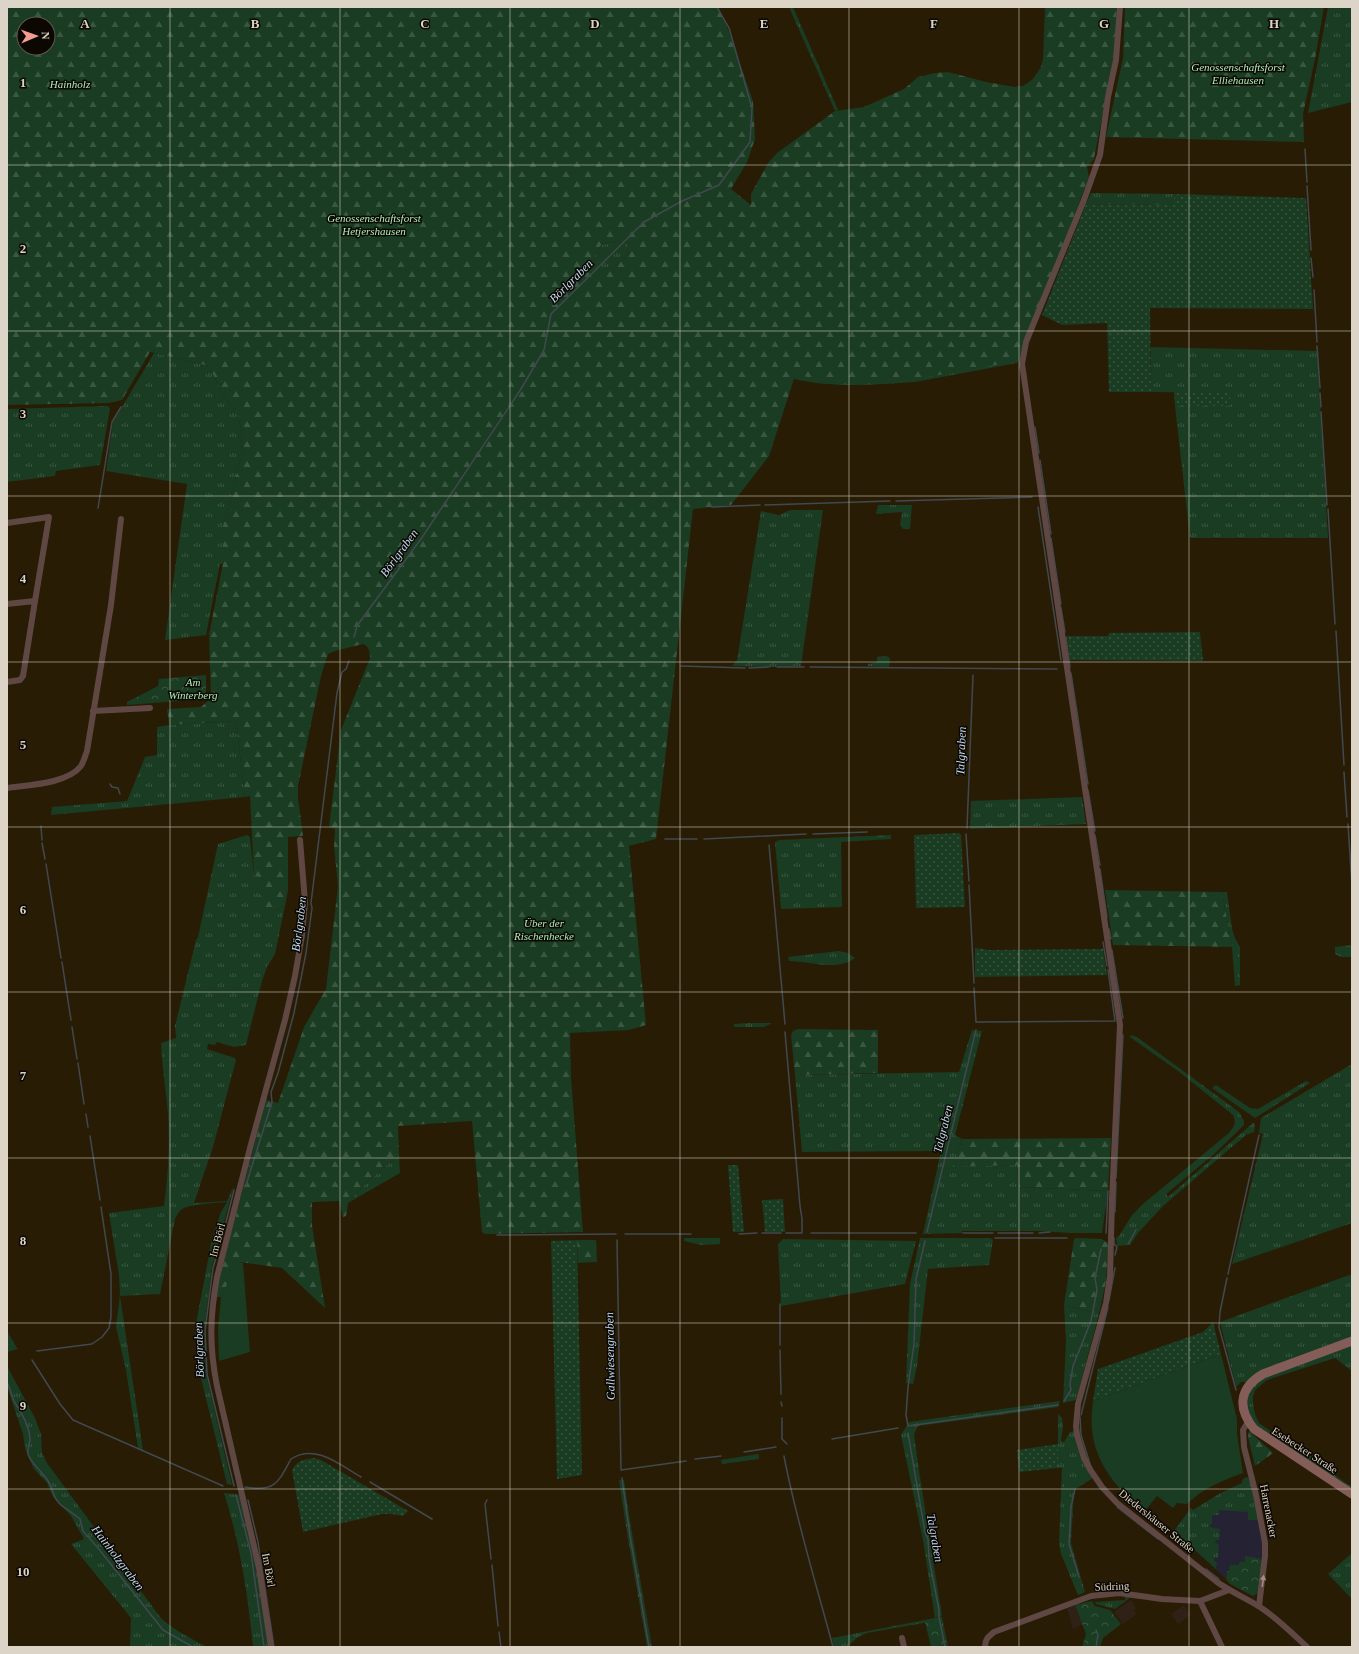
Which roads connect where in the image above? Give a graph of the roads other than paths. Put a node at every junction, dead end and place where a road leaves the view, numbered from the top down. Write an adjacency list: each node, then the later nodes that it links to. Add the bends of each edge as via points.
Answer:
1 (1120, 7): 14 (street, Diedershäuser Straße, via 1116,60 1098,161 1026,342 1022,364 1120,1025 1110,1276 1106,1303 1078,1404 1076,1426 1084,1458 1095,1477 1117,1503)
2 (121, 519): 8 (street, via 111,605)
3 (7, 523): 4 (street, via 49,517)
4 (35, 602): 5 (street); 6 (street, via 23,676 20,680)
5 (7, 604)
6 (7, 682)
7 (150, 708): 8 (street)
8 (93, 711): 9 (street, via 87,751 84,760 74,772 51,781)
9 (7, 788)
10 (300, 840): 18 (street, Im Börl, via 305,902 299,954 285,1020 217,1277 210,1335 217,1386 259,1568)
11 (1352, 1341): 12 (street, via 1255,1379 1243,1400 1243,1413)
12 (1248, 1422): 13 (street, Esebecker Straße, via 1263,1436); 16 (street, Harrenacker, one-way to 12, via 1265,1543 1242,1438)
13 (1352, 1494)
14 (1229, 1590): 15 (street, Südring); 16 (street, Diedershäuser Straße)
15 (1200, 1601): 20 (street, Südring, via 1119,1593 1092,1596 994,1632 985,1642); 21 (street)
16 (1259, 1606): 22 (street, Diedershäuser Straße)
17 (902, 1638): 19 (street)
18 (271, 1647)
19 (904, 1647)
20 (985, 1647)
21 (1222, 1647)
22 (1307, 1647)

